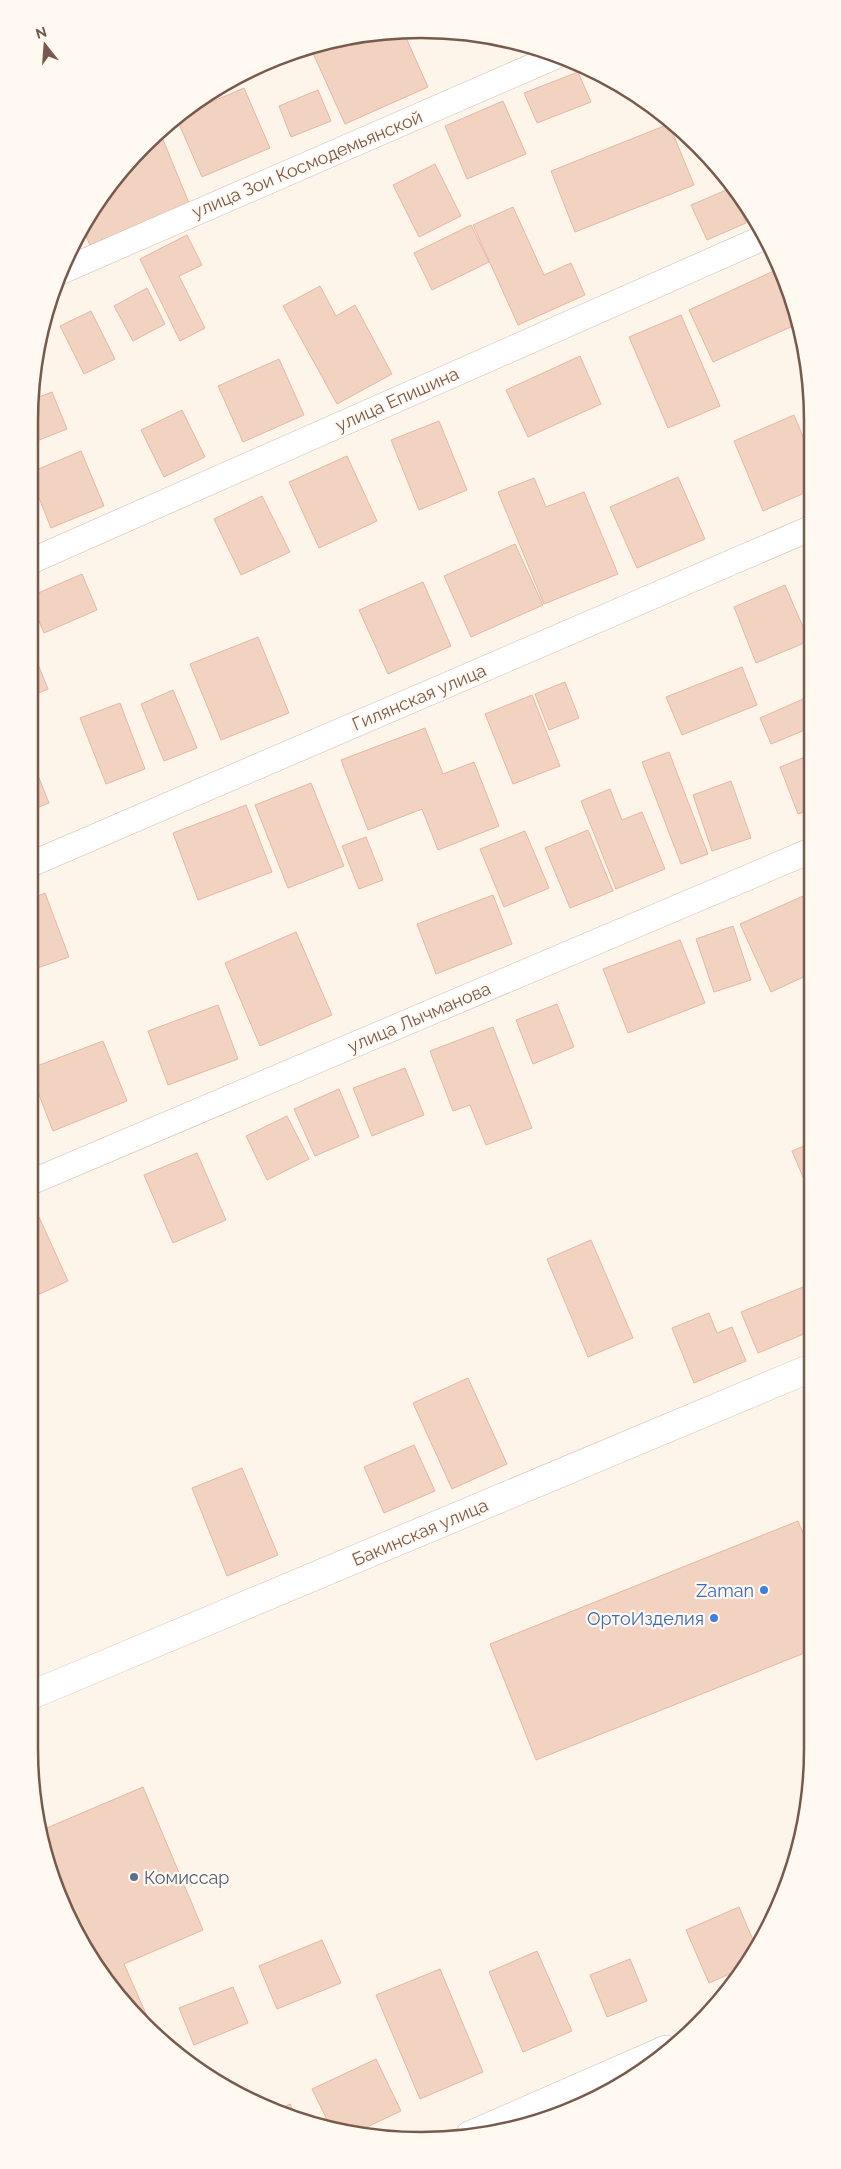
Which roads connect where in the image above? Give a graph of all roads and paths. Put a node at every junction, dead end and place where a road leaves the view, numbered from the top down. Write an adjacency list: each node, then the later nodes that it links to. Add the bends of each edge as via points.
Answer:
1 (548, 60): 3 (street, улица Зои Космодемьянской)
2 (758, 240): 5 (street, улица Епишина)
3 (70, 268)
4 (804, 531): 7 (street, Гилянская улица)
5 (38, 558)
6 (804, 854): 8 (street, улица Лычманова)
7 (38, 861)
8 (38, 1179)
9 (804, 1371): 10 (main road, Бакинская улица)
10 (38, 1692)
11 (650, 2055): 12 (street)
12 (490, 2125)

